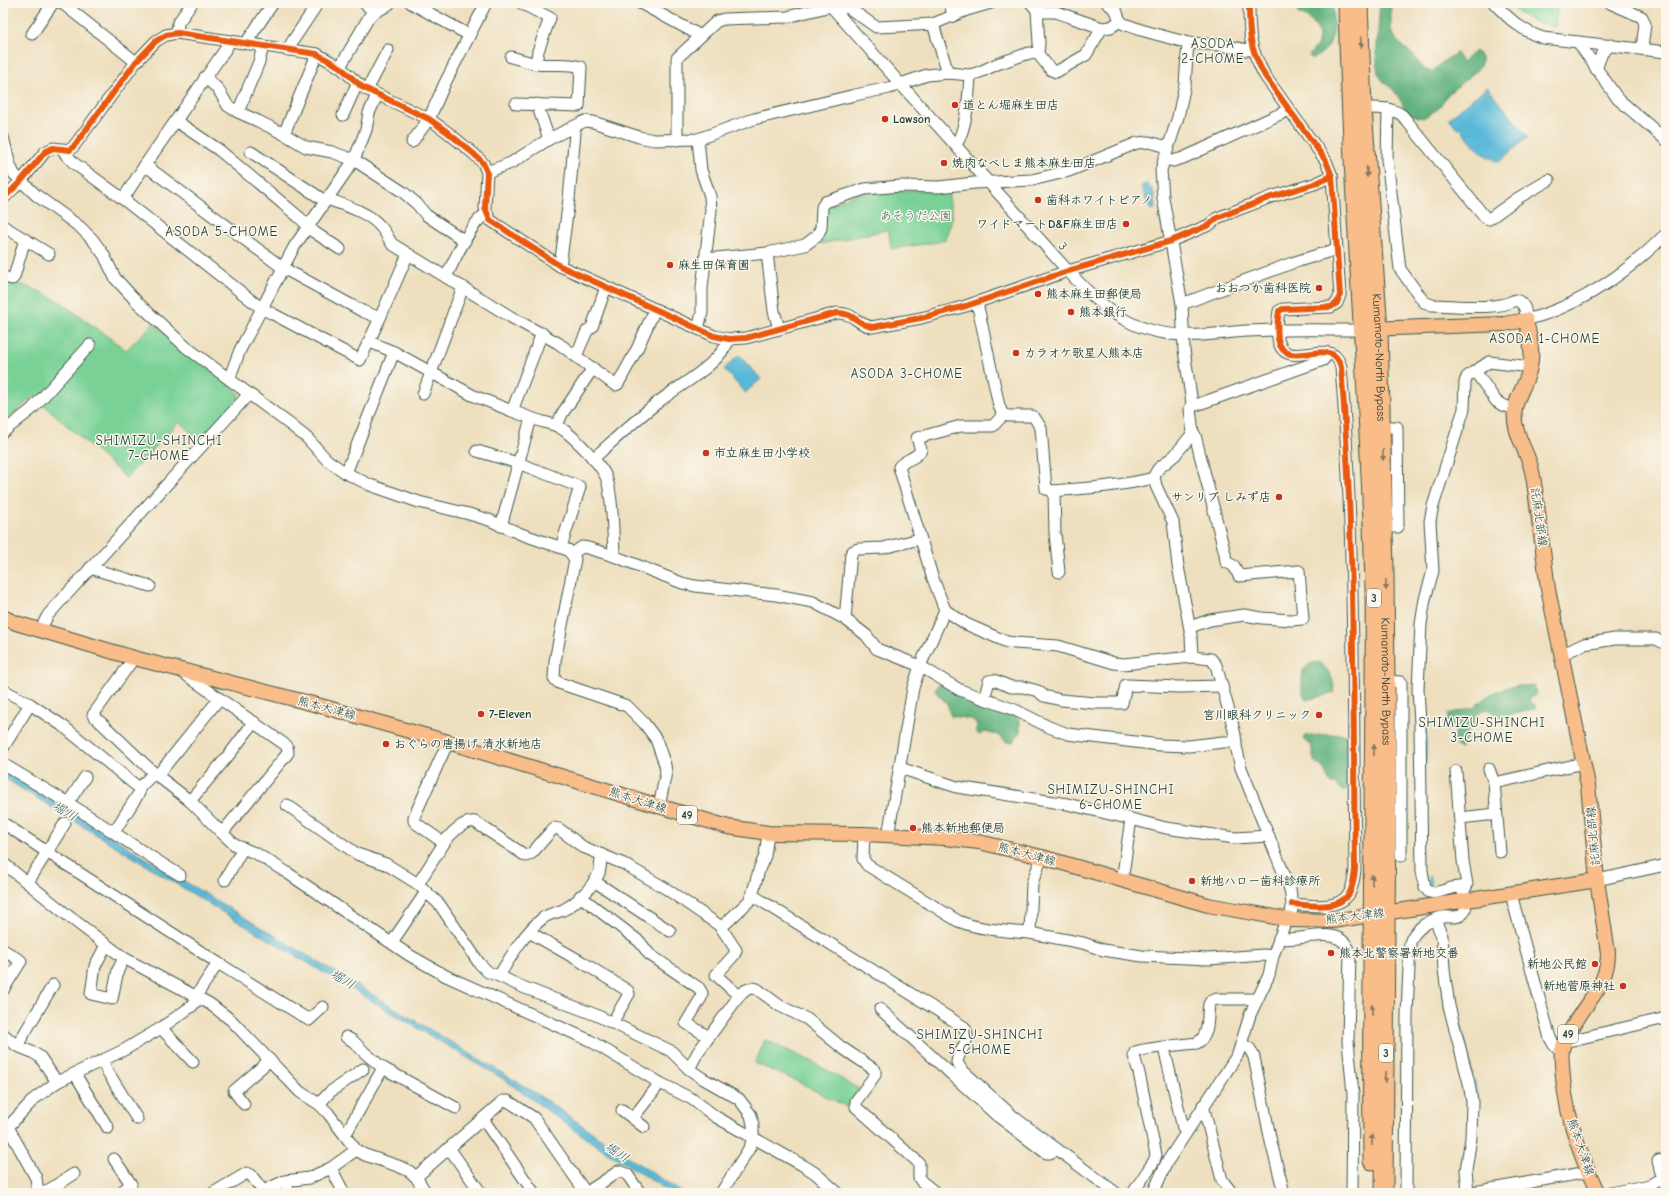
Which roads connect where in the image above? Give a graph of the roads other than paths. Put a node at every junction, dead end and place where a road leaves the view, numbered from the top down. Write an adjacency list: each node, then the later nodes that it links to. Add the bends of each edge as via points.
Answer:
1 (53, 3): 29 (street)
2 (62, 3): 46 (street)
3 (192, 3): 28 (street, via 178,24)
4 (273, 3): 34 (street)
5 (318, 3): 40 (street)
6 (364, 3): 23 (street)
7 (390, 3): 23 (street)
8 (411, 3): 30 (street)
9 (486, 3): 30 (street)
10 (521, 3): 21 (street)
11 (640, 3): 31 (street)
12 (950, 3): 24 (street)
13 (991, 3): 24 (street)
14 (1107, 3): 25 (street, via 1116,10)
15 (1249, 3): 38 (street, via 1249,34)
16 (1347, 3): 117 (highway, Kumamoto-North Bypass / 3, via 1352,155)
17 (1359, 3): 58 (highway, Kumamoto-North Bypass / 3, one-way to 58)
18 (1494, 3): 33 (street, via 1514,24 1532,34 1543,38)
19 (1610, 3): 39 (street, via 1642,17 1645,24)
20 (830, 5): 26 (street, via 849,8 876,26); 31 (street, via 787,17 724,19 717,21); 54 (street, 3)
21 (541, 7): 47 (street, via 550,18)
22 (1034, 7): 27 (street, via 1040,12 1056,12); 44 (street)
23 (374, 12): 48 (street)
24 (953, 16): 26 (street)
25 (1120, 21): 27 (street, via 1111,27); 35 (street, via 1141,30)
26 (933, 24): 50 (street)
27 (1102, 28): 44 (street, via 1086,56 1060,71 1051,70)
28 (177, 33): 32 (street); 46 (street, via 166,35 156,41)
29 (32, 34)
30 (469, 35): 63 (street)
31 (701, 36): 70 (street, via 677,58)
32 (228, 42): 34 (street); 52 (street)
33 (1578, 42): 36 (street); 49 (street)
34 (246, 43): 37 (street)
35 (1188, 43): 38 (street, via 1246,50); 74 (street, via 1185,84)
36 (1611, 45): 39 (street); 49 (street, via 1602,53)
37 (263, 46): 40 (street); 61 (street)
38 (1252, 48): 60 (street, via 1264,76)
39 (1642, 48): 42 (street)
40 (288, 50): 43 (street)
41 (388, 50): 55 (street)
42 (1666, 52)
43 (317, 54): 48 (street); 66 (street)
44 (1038, 54): 51 (street, via 1020,55)
45 (511, 57): 47 (street)
46 (136, 62): 75 (street, via 74,146 70,150)
47 (536, 64): 57 (street, via 574,64 582,67 579,106)
48 (340, 68): 53 (street)
49 (1596, 69): 71 (street, via 1618,99)
50 (948, 73): 51 (street); 54 (street, via 927,75)
51 (970, 74): 73 (street, via 964,122)
52 (205, 77): 61 (street, via 218,89 228,106); 64 (street)
53 (357, 84): 55 (street); 62 (street)
54 (901, 84): 69 (street, via 754,119); 73 (street, 3)
55 (372, 92): 63 (street); 78 (street, via 366,130)
56 (516, 104): 57 (street)
57 (536, 104): 68 (street)
58 (1363, 108): 59 (street); 117 (highway, Kumamoto-North Bypass / 3, one-way to 117)
59 (1388, 109): 83 (street, via 1402,115 1489,219); 114 (street, via 1387,159 1400,269 1424,302 1432,305 1497,306 1515,300 1526,308)
60 (1289, 110): 77 (street, via 1183,158 1173,161); 82 (street, via 1326,161)
61 (238, 112): 66 (street)
62 (342, 115)
63 (429, 119): 72 (street); 81 (street, via 474,154 483,163)
64 (176, 121): 79 (street); 91 (street, via 229,158)
65 (573, 127): 68 (street); 70 (street, via 585,121 639,137); 102 (street, via 569,199)
66 (284, 134): 78 (street, via 306,147)
67 (3, 137): 80 (street)
68 (549, 139): 81 (street, via 511,163)
69 (698, 139): 70 (street); 101 (street, via 701,170 710,196 711,210)
70 (677, 140)
71 (1666, 140)
72 (412, 142)
73 (956, 146): 85 (street, 3)
74 (1168, 147): 77 (street); 85 (street, via 1149,142 1137,143 1069,171 1032,180)
75 (64, 150): 84 (street, via 53,148 45,152); 87 (street, via 75,164)
76 (251, 152): 88 (street)
77 (1164, 159): 94 (street, via 1161,181)
78 (354, 160): 88 (street); 93 (street, via 403,192 426,215)
79 (145, 165): 87 (street); 103 (street)
80 (8, 168): 84 (street)
81 (487, 172): 89 (street)
82 (1332, 176): 94 (street, via 1217,218 1209,225); 97 (street)
83 (1548, 180)
84 (21, 181): 86 (street); 131 (street, via 93,240 104,255 115,278 138,303 186,347)
85 (989, 182): 98 (street, via 939,187 901,186 865,189 832,198 822,207 821,228 811,242); 104 (street, 3)
86 (3, 199)
87 (123, 199): 111 (street)
88 (326, 200): 91 (street); 100 (street, via 372,219 392,244)
89 (486, 214): 93 (street, via 480,218); 102 (street, via 490,220)
90 (3, 226): 99 (street)
91 (308, 227): 96 (street); 103 (street)
92 (1666, 234): 114 (street, via 1643,256 1587,296 1546,315)
93 (465, 241): 106 (street)
94 (1171, 241): 104 (street); 110 (street)
95 (23, 246): 105 (street, via 14,277)
96 (340, 249)
97 (1337, 249): 110 (street); 118 (street, via 1340,295 1337,303 1331,307 1279,311)
98 (767, 252): 101 (street); 116 (street, via 774,311)
99 (48, 254)
100 (408, 254): 106 (street); 113 (street)
101 (706, 259): 115 (street, via 702,313)
102 (560, 266): 108 (street)
103 (283, 268): 111 (street); 113 (street, via 362,311)
104 (1068, 271): 109 (street); 120 (street, 3, via 1113,314 1148,330)
105 (3, 277)
106 (446, 277): 107 (street)
107 (463, 287): 119 (street); 129 (street)
108 (606, 287): 112 (street); 126 (street, via 592,327 587,331)
109 (977, 302): 116 (street, via 921,318 878,326 866,326 852,316 837,313); 137 (street)
110 (1182, 304): 120 (street)
111 (262, 308): 122 (street, via 360,360); 131 (street, via 240,350)
112 (655, 309): 115 (street); 128 (street, via 618,384)
113 (380, 318): 122 (street)
114 (1526, 320): 117 (main road, via 1504,324); 127 (main road, 託麻北部線, via 1533,352)
115 (698, 329): 121 (street)
116 (779, 329): 121 (street, via 746,338)
117 (1370, 329): 118 (street, 3); 185 (highway, Kumamoto-North Bypass / 3, one-way to 185, via 1382,427 1387,681); 223 (highway, Kumamoto-North Bypass / 3, one-way to 117, via 1369,444)
118 (1277, 330): 120 (street, 3); 125 (street, via 1280,348 1284,352)
119 (542, 333): 126 (street); 136 (street)
120 (1183, 335): 134 (street)
121 (730, 339): 143 (street, via 727,346 707,366 658,402)
122 (370, 342): 124 (street)
123 (90, 345): 140 (street, via 32,409)
124 (394, 352): 129 (street); 145 (street)
125 (1329, 353): 134 (street, via 1323,360 1196,405); 222 (street, via 1335,356 1341,367 1348,450 1353,620 1355,870 1348,894 1339,902 1328,905)
126 (576, 356): 128 (street)
127 (1531, 367): 130 (street, via 1489,362); 135 (main road, 託麻北部線)
128 (593, 368): 139 (street, via 562,414)
129 (431, 371): 133 (street); 136 (street, via 472,394)
130 (1475, 371): 135 (street, via 1496,400); 221 (street, via 1465,382 1464,409 1430,521 1433,571 1421,624 1418,689 1422,871 1425,887 1434,894 1453,886 1460,887)
131 (229, 379): 132 (street)
132 (249, 394): 145 (street, via 307,438 327,460); 153 (street)
133 (423, 394)
134 (1192, 403): 141 (street, via 1190,409)
135 (1515, 409): 162 (main road, 託麻北部線, via 1518,437 1534,482 1548,590)
136 (512, 411): 138 (street)
137 (1003, 415): 147 (street, via 1032,416 1040,424 1046,489); 149 (street, via 993,426 961,426 916,438 921,450 919,454 901,464 898,469)
138 (531, 418): 139 (street); 144 (street)
139 (557, 426): 143 (street, via 576,440)
140 (3, 432)
141 (1193, 433): 146 (street, via 1176,456 1158,469); 159 (street, via 1226,562 1234,566 1239,576 1299,571 1303,618 1291,620 1244,615)
142 (477, 451): 144 (street)
143 (593, 459): 152 (street, via 606,475 609,488)
144 (518, 463): 148 (street); 150 (street, via 580,487)
145 (346, 473): 148 (street, via 388,492 469,514)
146 (1154, 478): 147 (street, via 1129,484); 159 (street, via 1173,522 1178,566)
147 (1054, 491): 154 (street)
148 (501, 526): 150 (street)
149 (920, 539): 156 (street); 158 (street, via 883,548 853,551)
150 (561, 547): 151 (street)
151 (572, 554): 152 (street, via 582,547); 189 (street, via 575,559 554,678 559,683 627,706 644,723 656,739 665,765 666,772)
152 (614, 556): 158 (street, via 682,583 813,602)
153 (90, 568): 155 (street); 160 (street, via 48,615)
154 (1060, 572)
155 (150, 586)
156 (945, 610): 163 (street, via 966,624 1014,644 1058,646 1123,664); 165 (street)
157 (3, 617): 160 (main road, 熊本大津線 / 49)
158 (845, 619): 165 (street, via 866,635 877,649)
159 (1190, 626): 163 (street)
160 (40, 630): 164 (main road, 熊本大津線 / 49)
161 (1666, 644): 162 (street, via 1656,639 1615,639 1584,644)
162 (1561, 655): 176 (main road, 託麻北部線)
163 (1192, 657): 167 (street, via 1211,659)
164 (134, 658): 166 (main road, 熊本大津線 / 49); 181 (street, via 93,715)
165 (920, 666): 170 (street, via 960,690); 178 (street, via 913,688)
166 (178, 670): 169 (street); 173 (main road, 熊本大津線 / 49, via 321,706)
167 (1222, 686): 170 (street, via 1126,686 1122,703 1095,703 1061,700 1044,696 1038,691 994,680 989,681); 174 (street)
168 (3, 690): 171 (street)
169 (219, 699): 172 (street); 181 (street)
170 (984, 699): 174 (street, via 1068,734 1160,745 1189,746)
171 (30, 704): 175 (street); 184 (street, via 63,726)
172 (254, 722): 186 (street); 197 (street, via 286,746 288,753)
173 (448, 742): 189 (main road, 熊本大津線 / 49); 201 (street, via 414,817 417,824)
174 (1236, 742): 200 (street, via 1244,774)
175 (3, 748)
176 (1584, 763): 183 (street); 213 (main road, 託麻北部線)
177 (3, 764): 187 (street)
178 (900, 768): 192 (street, via 957,787 1067,804); 199 (street)
179 (1489, 769): 183 (street)
180 (1456, 771): 191 (street)
181 (155, 774): 184 (street); 186 (street)
182 (85, 777): 187 (street)
183 (1494, 783): 190 (street)
184 (139, 788): 195 (street, via 139,793)
185 (1394, 797): 206 (street); 223 (highway, Kumamoto-North Bypass / 3)
186 (190, 801): 197 (street)
187 (68, 803): 195 (street)
188 (287, 804): 216 (street, via 357,854 386,864)
189 (659, 806): 196 (main road, 熊本大津線 / 49, via 715,824)
190 (1496, 814): 191 (street); 204 (street)
191 (1460, 818): 221 (street, via 1467,885)
192 (1131, 819): 200 (street, via 1166,828 1235,838); 212 (street)
193 (65, 823): 203 (street)
194 (3, 824): 203 (street)
195 (114, 832): 210 (street)
196 (768, 832): 198 (main road, 熊本大津線 / 49); 219 (street, via 765,856)
197 (222, 833): 202 (street)
198 (864, 834): 199 (main road, 熊本大津線 / 49); 229 (street, via 863,859 867,865 958,921 984,929)
199 (888, 836): 207 (main road, 熊本大津線 / 49, via 980,842)
200 (1269, 836): 222 (street, via 1290,888)
201 (444, 843): 205 (street, via 471,821 526,856 556,828); 216 (street)
202 (243, 848): 211 (street); 231 (street, via 286,872 358,922)
203 (48, 852): 214 (street); 236 (street)
204 (1500, 852)
205 (602, 855): 215 (street, via 600,870); 226 (street, via 624,864 665,888)
206 (1400, 856)
207 (1042, 857): 212 (main road, 熊本大津線 / 49); 229 (street, via 1032,883)
208 (3, 863): 214 (street)
209 (1666, 864): 213 (street)
210 (180, 875)
211 (225, 880)
212 (1122, 880): 224 (main road, 熊本大津線 / 49, via 1208,905)
213 (1597, 880): 218 (main road, 熊本大津線 / 49); 253 (main road, 熊本大津線 / 49, via 1608,965 1604,978 1575,1021)
214 (27, 881): 232 (street)
215 (594, 881): 220 (street); 227 (street)
216 (418, 884): 217 (street)
217 (426, 892): 231 (street); 237 (street, via 440,905 479,963 488,972)
218 (1511, 894): 221 (main road, 熊本大津線 / 49); 253 (street, via 1550,1038 1554,1045)
219 (752, 895): 226 (street, via 724,925); 279 (street, via 964,1027 968,1033 957,1062 961,1069 1015,1118)
220 (580, 896): 228 (street, via 562,910 551,912 542,918); 250 (street, via 640,942 649,954 699,988 701,998 686,1023)
221 (1465, 896): 223 (main road, 熊本大津線 / 49); 225 (street, via 1465,910 1461,915)
222 (1292, 904): 224 (street)
223 (1379, 913): 224 (main road, 熊本大津線 / 49, via 1333,921); 311 (highway, Kumamoto-North Bypass / 3, one-way to 223); 312 (highway, Kumamoto-North Bypass / 3, one-way to 312)
224 (1288, 920): 230 (street)
225 (1434, 920): 289 (street, via 1442,936 1449,1006 1472,1102 1466,1170); 313 (street, via 1417,929 1410,942)
226 (720, 926): 240 (street, via 736,950 716,975)
227 (670, 931)
228 (529, 932): 237 (street); 246 (street, via 628,991)
229 (1030, 933): 234 (street, via 1142,956 1209,959)
230 (1279, 938): 234 (street); 310 (street, via 1295,940 1336,936 1350,952 1348,1041 1353,1094)
231 (392, 942): 263 (street, via 446,976 590,1040)
232 (106, 945): 235 (street); 235 (street, via 95,966 91,994 112,999 118,970)
233 (4, 951): 239 (street, via 21,961)
234 (1273, 956): 242 (street, via 1269,975)
235 (124, 958): 241 (street)
236 (218, 963): 241 (street); 243 (street, via 309,1020)
237 (499, 976): 246 (street)
238 (53, 985): 252 (street)
239 (3, 990)
240 (739, 996): 250 (street); 304 (street, via 751,988 757,989 780,1006 807,1019 875,1070 875,1075 856,1101 856,1107 919,1163 919,1178)
241 (198, 997): 247 (street, via 192,1006); 256 (street, via 231,1020)
242 (1257, 999): 251 (street); 254 (street, via 1211,1001 1206,1035 1202,1040)
243 (323, 1007)
244 (880, 1009): 279 (street, via 994,1114 1046,1153)
245 (1666, 1018): 253 (street)
246 (612, 1023): 260 (street, via 671,1051)
247 (161, 1028): 255 (street); 257 (street)
248 (3, 1034): 252 (street)
249 (346, 1037): 258 (street)
250 (709, 1037): 260 (street)
251 (1242, 1044): 266 (street, via 1238,1054); 309 (street, via 1250,1049 1254,1057)
252 (17, 1046): 262 (street, via 40,1057)
253 (1563, 1047): 284 (main road, 熊本大津線 / 49, via 1562,1077)
254 (1164, 1048): 275 (street, via 1183,1128); 306 (street, via 1138,1050 1134,1056 1156,1155)
255 (103, 1060): 261 (street); 270 (street, via 106,1070)
256 (270, 1060): 264 (street, via 234,1092); 265 (street, via 300,1092)
257 (193, 1062)
258 (383, 1068): 267 (street); 276 (street)
259 (364, 1069): 265 (street, via 330,1092)
260 (689, 1069): 277 (street, via 739,1099 750,1115)
261 (75, 1074): 262 (street); 274 (street)
262 (57, 1082): 272 (street)
263 (660, 1083): 269 (street); 277 (street, via 692,1099 716,1117)
264 (244, 1104)
265 (319, 1104): 276 (street)
266 (1203, 1105): 275 (street); 308 (street, via 1222,1180)
267 (456, 1108)
268 (622, 1110): 269 (street)
269 (633, 1118): 273 (street)
270 (137, 1119)
271 (483, 1119): 278 (street); 299 (street); 300 (street, via 503,1101 508,1101 534,1118)
272 (5, 1123): 291 (street, via 36,1178)
273 (644, 1126)
274 (108, 1128)
275 (1186, 1131): 307 (street, via 1167,1162)
276 (344, 1133): 280 (street)
277 (753, 1137): 302 (street, via 750,1147); 303 (street, via 815,1173)
278 (450, 1148): 286 (street); 298 (street)
279 (1056, 1149): 305 (street)
280 (356, 1150): 283 (street); 286 (street, via 398,1166)
281 (114, 1159): 293 (street, via 131,1184)
282 (1666, 1159): 287 (street, via 1658,1161)
283 (330, 1168): 288 (street, via 309,1178); 296 (street)
284 (1588, 1172): 289 (street); 314 (main road, 熊本大津線 / 49)
285 (74, 1174): 292 (street)
286 (416, 1177): 297 (street)
287 (1662, 1178): 290 (street); 315 (street, via 1650,1185)
288 (285, 1182): 294 (street, via 262,1191 247,1173); 295 (street)
289 (1470, 1192)
290 (1666, 1192)
291 (38, 1193)
292 (44, 1193)
293 (124, 1193)
294 (213, 1193)
295 (289, 1193)
296 (344, 1193)
297 (426, 1193)
298 (481, 1193)
299 (534, 1193)
300 (586, 1193): 301 (street, via 619,1171 627,1174)
301 (640, 1193)
302 (721, 1193)
303 (838, 1193)
304 (936, 1193)
305 (1116, 1193)
306 (1133, 1193)
307 (1153, 1193)
308 (1232, 1193)
309 (1284, 1193)
310 (1352, 1193)
311 (1372, 1193)
312 (1384, 1193)
313 (1406, 1193)
314 (1598, 1193)
315 (1610, 1193)

